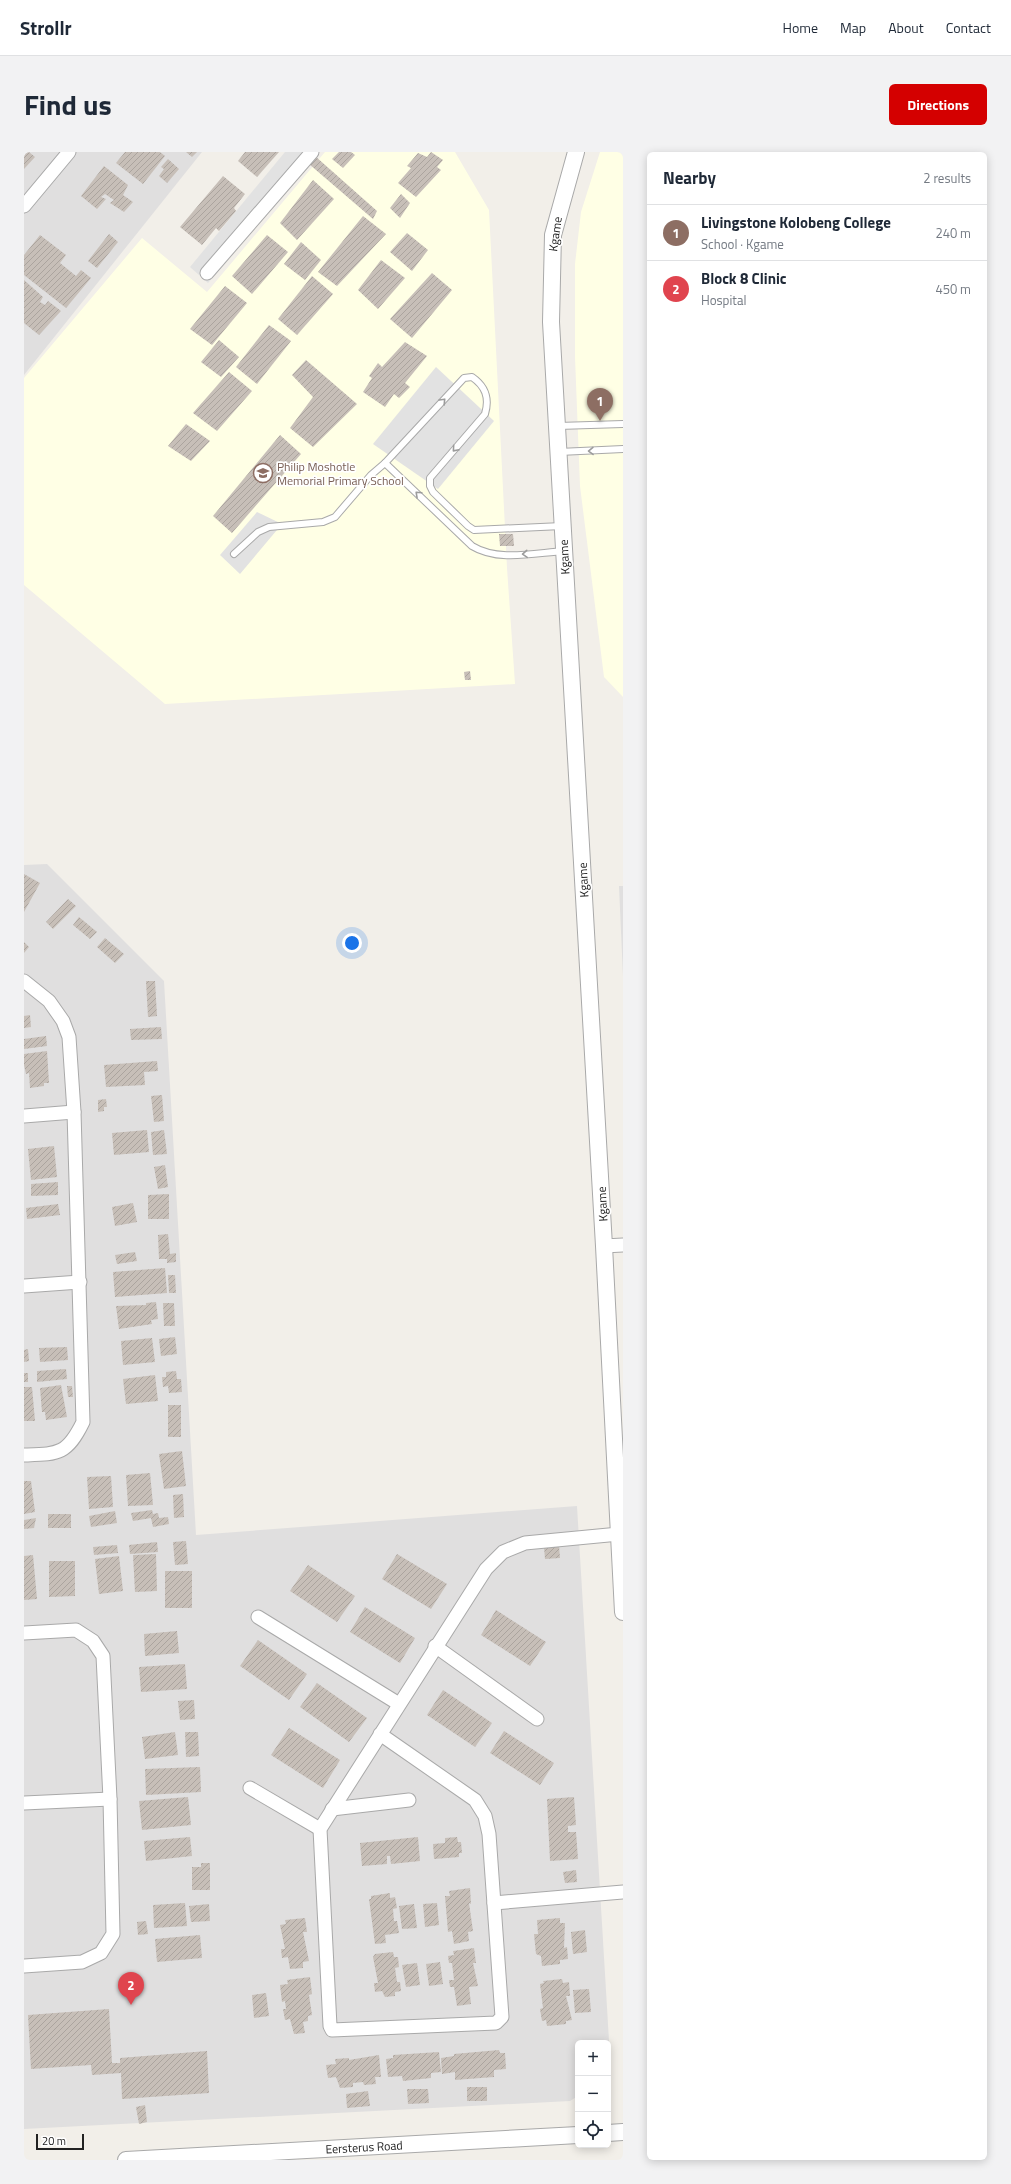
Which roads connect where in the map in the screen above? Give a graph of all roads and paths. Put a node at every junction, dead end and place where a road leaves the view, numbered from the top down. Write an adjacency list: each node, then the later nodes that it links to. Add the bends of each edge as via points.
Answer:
1 (69, 152): 4 (street)
2 (312, 152): 5 (street)
3 (576, 152): 7 (street, Kgame, via 553,235 551,322)
4 (24, 206)
5 (207, 273)
6 (623, 424): 7 (lane)
7 (557, 426): 9 (street, Kgame)
8 (623, 449): 9 (lane, one-way to 9)
9 (558, 452): 11 (street, Kgame)
10 (385, 463): 11 (lane, one-way to 11, via 464,378 472,377 482,384 486,394 485,414 430,478 433,492 474,530); 12 (lane, one-way to 10, via 508,555 490,555 481,551 472,546); 13 (lane, via 371,475 335,517 323,522 269,527 258,532)
11 (562, 526): 12 (street, Kgame)
12 (564, 551): 18 (street, Kgame)
13 (234, 554)
14 (24, 981): 15 (street, via 49,1001 63,1021 69,1037)
15 (74, 1112): 16 (street); 19 (street)
16 (24, 1116)
17 (623, 1245): 18 (street)
18 (604, 1246): 22 (street, Kgame)
19 (80, 1282): 20 (street); 21 (street, via 83,1422 74,1441 55,1454)
20 (24, 1286)
21 (24, 1455)
22 (619, 1534): 23 (street, Kgame); 26 (street, via 525,1543 503,1552 486,1569)
23 (623, 1612)
24 (258, 1618): 27 (street)
25 (24, 1633): 31 (street, via 76,1630 93,1641 103,1656)
26 (435, 1646): 27 (street); 28 (street)
27 (399, 1704): 29 (street)
28 (537, 1719)
29 (380, 1734): 34 (street); 37 (street, via 475,1800 485,1816 489,1834)
30 (250, 1788): 35 (street)
31 (110, 1799): 33 (street); 38 (street, via 112,1934 101,1953 82,1962)
32 (409, 1800): 34 (street)
33 (24, 1803)
34 (332, 1809): 35 (street)
35 (320, 1829): 37 (street, via 332,2030 500,2020 502,2017)
36 (623, 1892): 37 (street)
37 (494, 1903)
38 (24, 1966)
39 (623, 2132): 40 (street)
40 (611, 2133)
41 (575, 2135): 42 (street, Eersterus Road)
42 (187, 2158): 43 (street, Eersterus Road)
43 (126, 2160)

